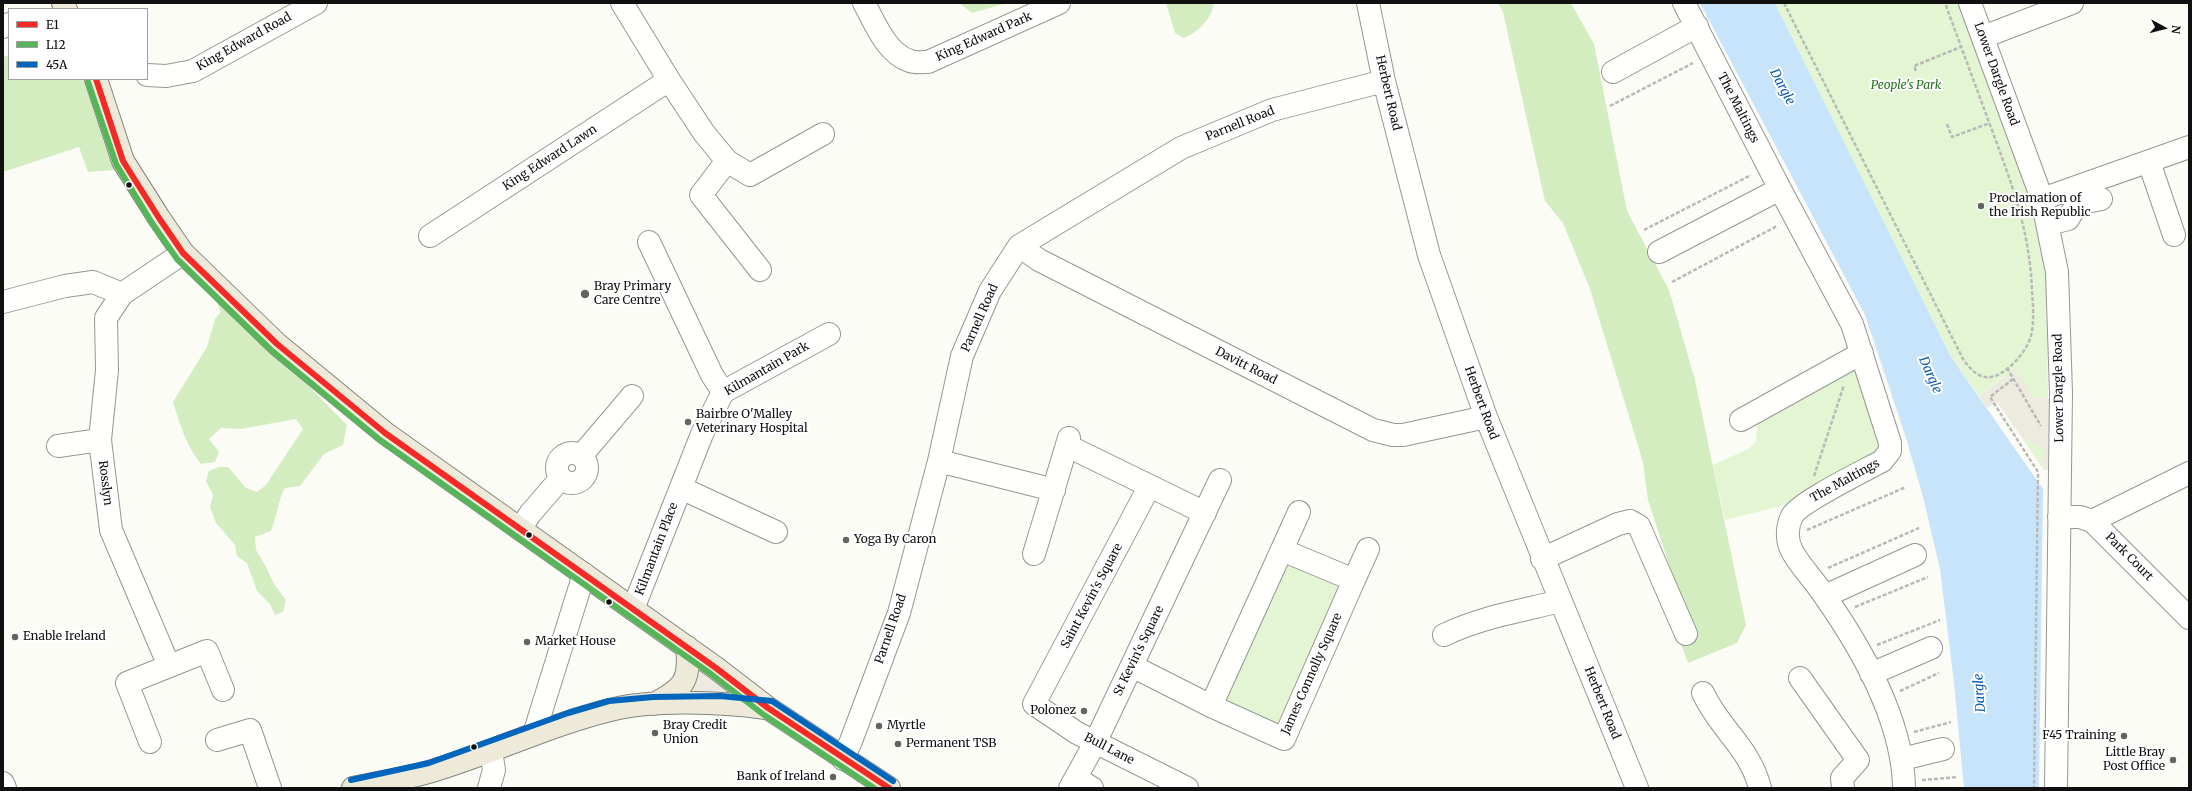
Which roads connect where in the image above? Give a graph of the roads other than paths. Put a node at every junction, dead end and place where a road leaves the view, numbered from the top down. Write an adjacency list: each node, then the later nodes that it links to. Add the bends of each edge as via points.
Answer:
1 (316, 3): 12 (street, King Edward Road, via 193,71 166,76)
2 (622, 3): 14 (street)
3 (864, 3): 4 (street, King Edward Park, via 883,37 897,55 911,61 928,62)
4 (1059, 3)
5 (1368, 3): 15 (street, Herbert Road)
6 (1684, 3): 9 (street, The Maltings)
7 (1970, 3): 10 (street, Lower Dargle Road)
8 (2072, 3): 10 (street)
9 (1697, 26): 11 (street); 20 (street, The Maltings)
10 (1983, 36): 21 (street, Lower Dargle Road)
11 (1613, 72)
12 (148, 75)
13 (96, 80): 29 (main road, via 123,161)
14 (670, 80): 18 (street, via 704,133); 25 (street, King Edward Lawn)
15 (1384, 81): 27 (street, Parnell Road, via 1272,110 1181,148); 37 (street, Herbert Road, via 1429,255)
16 (823, 134): 18 (street, via 750,175)
17 (2189, 147): 19 (street)
18 (727, 161): 30 (street, via 701,195)
19 (2149, 162): 21 (street); 24 (street)
20 (1780, 189): 28 (street); 34 (street, The Maltings, via 1852,324)
21 (2042, 199): 23 (street, Lower Dargle Road)
22 (2101, 199): 23 (street, via 2076,204 2068,219)
23 (2049, 224): 52 (street, Lower Dargle Road, via 2057,272 2061,394)
24 (2174, 235)
25 (430, 236)
26 (649, 242): 35 (street, via 712,375)
27 (1019, 246): 37 (street, Davitt Road, via 1044,262 1373,430 1403,435); 44 (street, Parnell Road, via 990,290 962,356)
28 (1659, 252)
29 (183, 253): 31 (street, Rosslyn); 54 (main road, via 277,344 385,434)
30 (760, 270)
31 (122, 294): 32 (street, via 93,282 65,286); 41 (street, Rosslyn, via 106,318 107,370)
32 (3, 302)
33 (829, 334): 35 (street, Kilmantain Park)
34 (1854, 358): 39 (street); 63 (street, The Maltings, via 1890,443 1890,450 1882,462 1805,503 1797,509 1789,524 1789,543 1792,551)
35 (723, 392): 40 (street, Kilmantain Park)
36 (622, 398): 43 (street)
37 (1486, 417): 60 (street, Herbert Road)
38 (630, 418): 43 (street)
39 (1741, 420)
40 (702, 434): 48 (street, Kilmantain Place)
41 (100, 440): 42 (street); 71 (street, Rosslyn, via 111,530)
42 (58, 446)
43 (579, 460): 54 (street, via 581,480 577,483 567,482 561,478)
44 (939, 461): 49 (street); 87 (street, Parnell Road, via 899,613)
45 (2189, 473): 53 (street)
46 (1220, 480): 51 (street, St Kevin's Square)
47 (1149, 487): 49 (street, via 1072,444); 51 (street); 77 (street, Saint Kevin's Square)
48 (681, 488): 55 (street, Kilmantain Place); 65 (street, Kilmantain Place)
49 (1054, 490): 58 (street)
50 (1299, 512): 57 (street)
51 (1204, 513): 72 (street, St Kevin's Square)
52 (2059, 517): 53 (street, via 2080,517); 102 (street, Lower Dargle Road)
53 (2092, 521): 66 (street, Park Court)
54 (520, 528): 61 (main road)
55 (776, 532)
56 (1368, 549): 62 (street, James Connolly Square)
57 (1282, 550): 62 (street); 79 (street)
58 (1034, 554)
59 (1915, 555): 63 (street)
60 (1542, 559): 64 (street, Herbert Road); 67 (street, via 1618,524 1630,521 1639,526)
61 (584, 574): 65 (main road); 81 (street)
62 (1354, 580): 79 (street, James Connolly Square, via 1284,739)
63 (1825, 596): 73 (street, The Maltings)
64 (1560, 601): 68 (street, via 1484,619); 99 (street, Herbert Road)
65 (633, 609): 69 (main road)
66 (2189, 618)
67 (1686, 634)
68 (1444, 635)
69 (687, 647): 78 (main road, via 688,669 683,684 676,692); 80 (main road)
70 (1931, 648): 73 (street)
71 (169, 666): 75 (street, via 208,651); 83 (street, via 127,683)
72 (1132, 666): 79 (street, James Connolly Square); 84 (street, St Kevin's Square)
73 (1871, 674): 88 (street, The Maltings, via 1892,721)
74 (1800, 678): 101 (street, via 1858,760 1842,778)
75 (223, 690)
76 (1703, 693): 100 (street, via 1710,708 1747,755)
77 (1034, 704): 84 (street, Bull Lane)
78 (653, 705): 80 (main road, via 738,704); 81 (main road, via 611,710)
79 (1211, 706)
80 (768, 708): 87 (main road)
81 (534, 734): 86 (main road)
82 (217, 740): 94 (street, via 250,730)
83 (150, 742)
84 (1095, 743): 92 (street, St Kevin's Square); 98 (street, Bull Lane)
85 (1942, 750): 88 (street)
86 (491, 751): 90 (main road); 96 (street, via 494,770)
87 (843, 759): 97 (main road)
88 (1902, 759): 91 (street, The Maltings)
89 (3, 783): 93 (street)
90 (410, 783): 95 (main road)
91 (1912, 784)
92 (1079, 785)
93 (5, 788)
94 (270, 788)
95 (352, 788)
96 (489, 788)
97 (889, 788)
98 (1187, 788)
99 (1637, 788)
100 (1760, 788)
101 (1843, 788)
102 (2056, 788)

